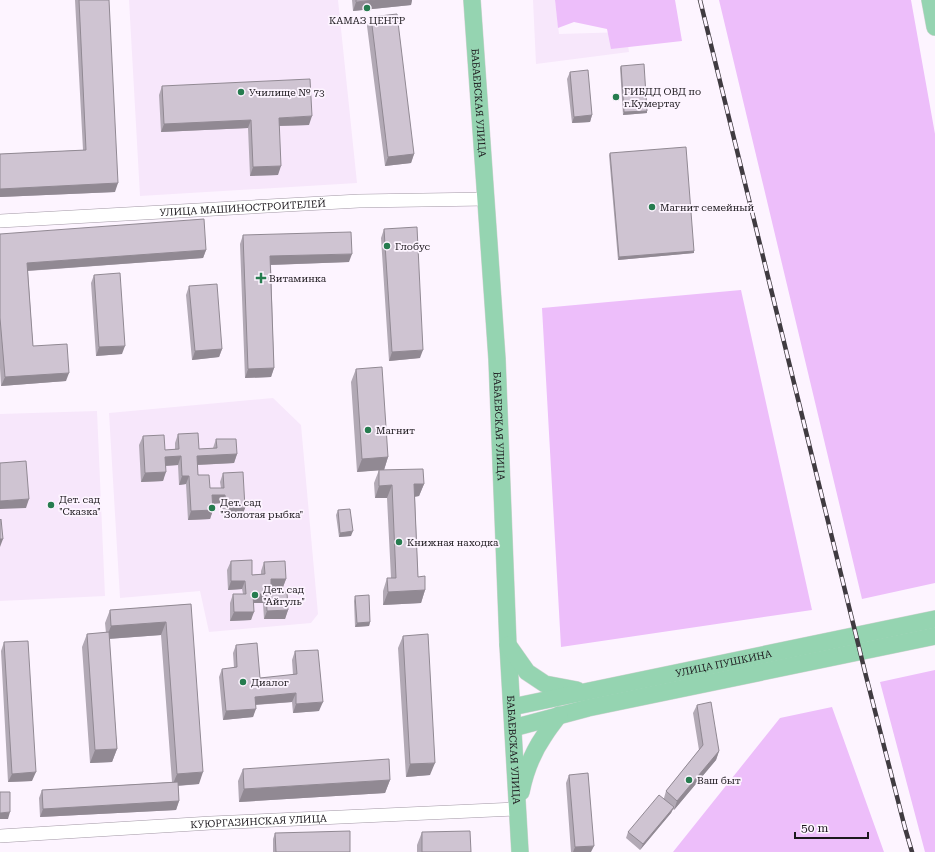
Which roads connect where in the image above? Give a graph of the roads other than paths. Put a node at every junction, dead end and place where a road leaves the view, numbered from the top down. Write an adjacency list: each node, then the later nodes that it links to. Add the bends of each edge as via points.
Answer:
1 (472, 0): 4 (main road, БАБАЕВСКАЯ УЛИЦА)
2 (930, 0): 3 (main road)
3 (935, 27)
4 (486, 198): 5 (street, УЛИЦА МАШИНОСТРОИТЕЛЕЙ, via 359,201); 8 (main road, БАБАЕВСКАЯ УЛИЦА, via 497,359)
5 (0, 221)
6 (935, 619): 9 (main road, УЛИЦА ПУШКИНА)
7 (935, 636): 11 (main road, УЛИЦА ПУШКИНА)
8 (508, 645): 9 (main road, via 527,672 545,684); 10 (main road, БАБАЕВСКАЯ УЛИЦА)
9 (585, 691): 10 (main road, УЛИЦА ПУШКИНА)
10 (512, 707): 12 (main road, БАБАЕВСКАЯ УЛИЦА)
11 (559, 715): 12 (main road, УЛИЦА ПУШКИНА); 13 (main road, via 532,758 524,780)
12 (513, 728): 13 (main road, БАБАЕВСКАЯ УЛИЦА)
13 (518, 810): 14 (street, КУЮРГАЗИНСКАЯ УЛИЦА, via 212,823); 15 (main road, БАБАЕВСКАЯ УЛИЦА)
14 (0, 836)
15 (520, 852)

